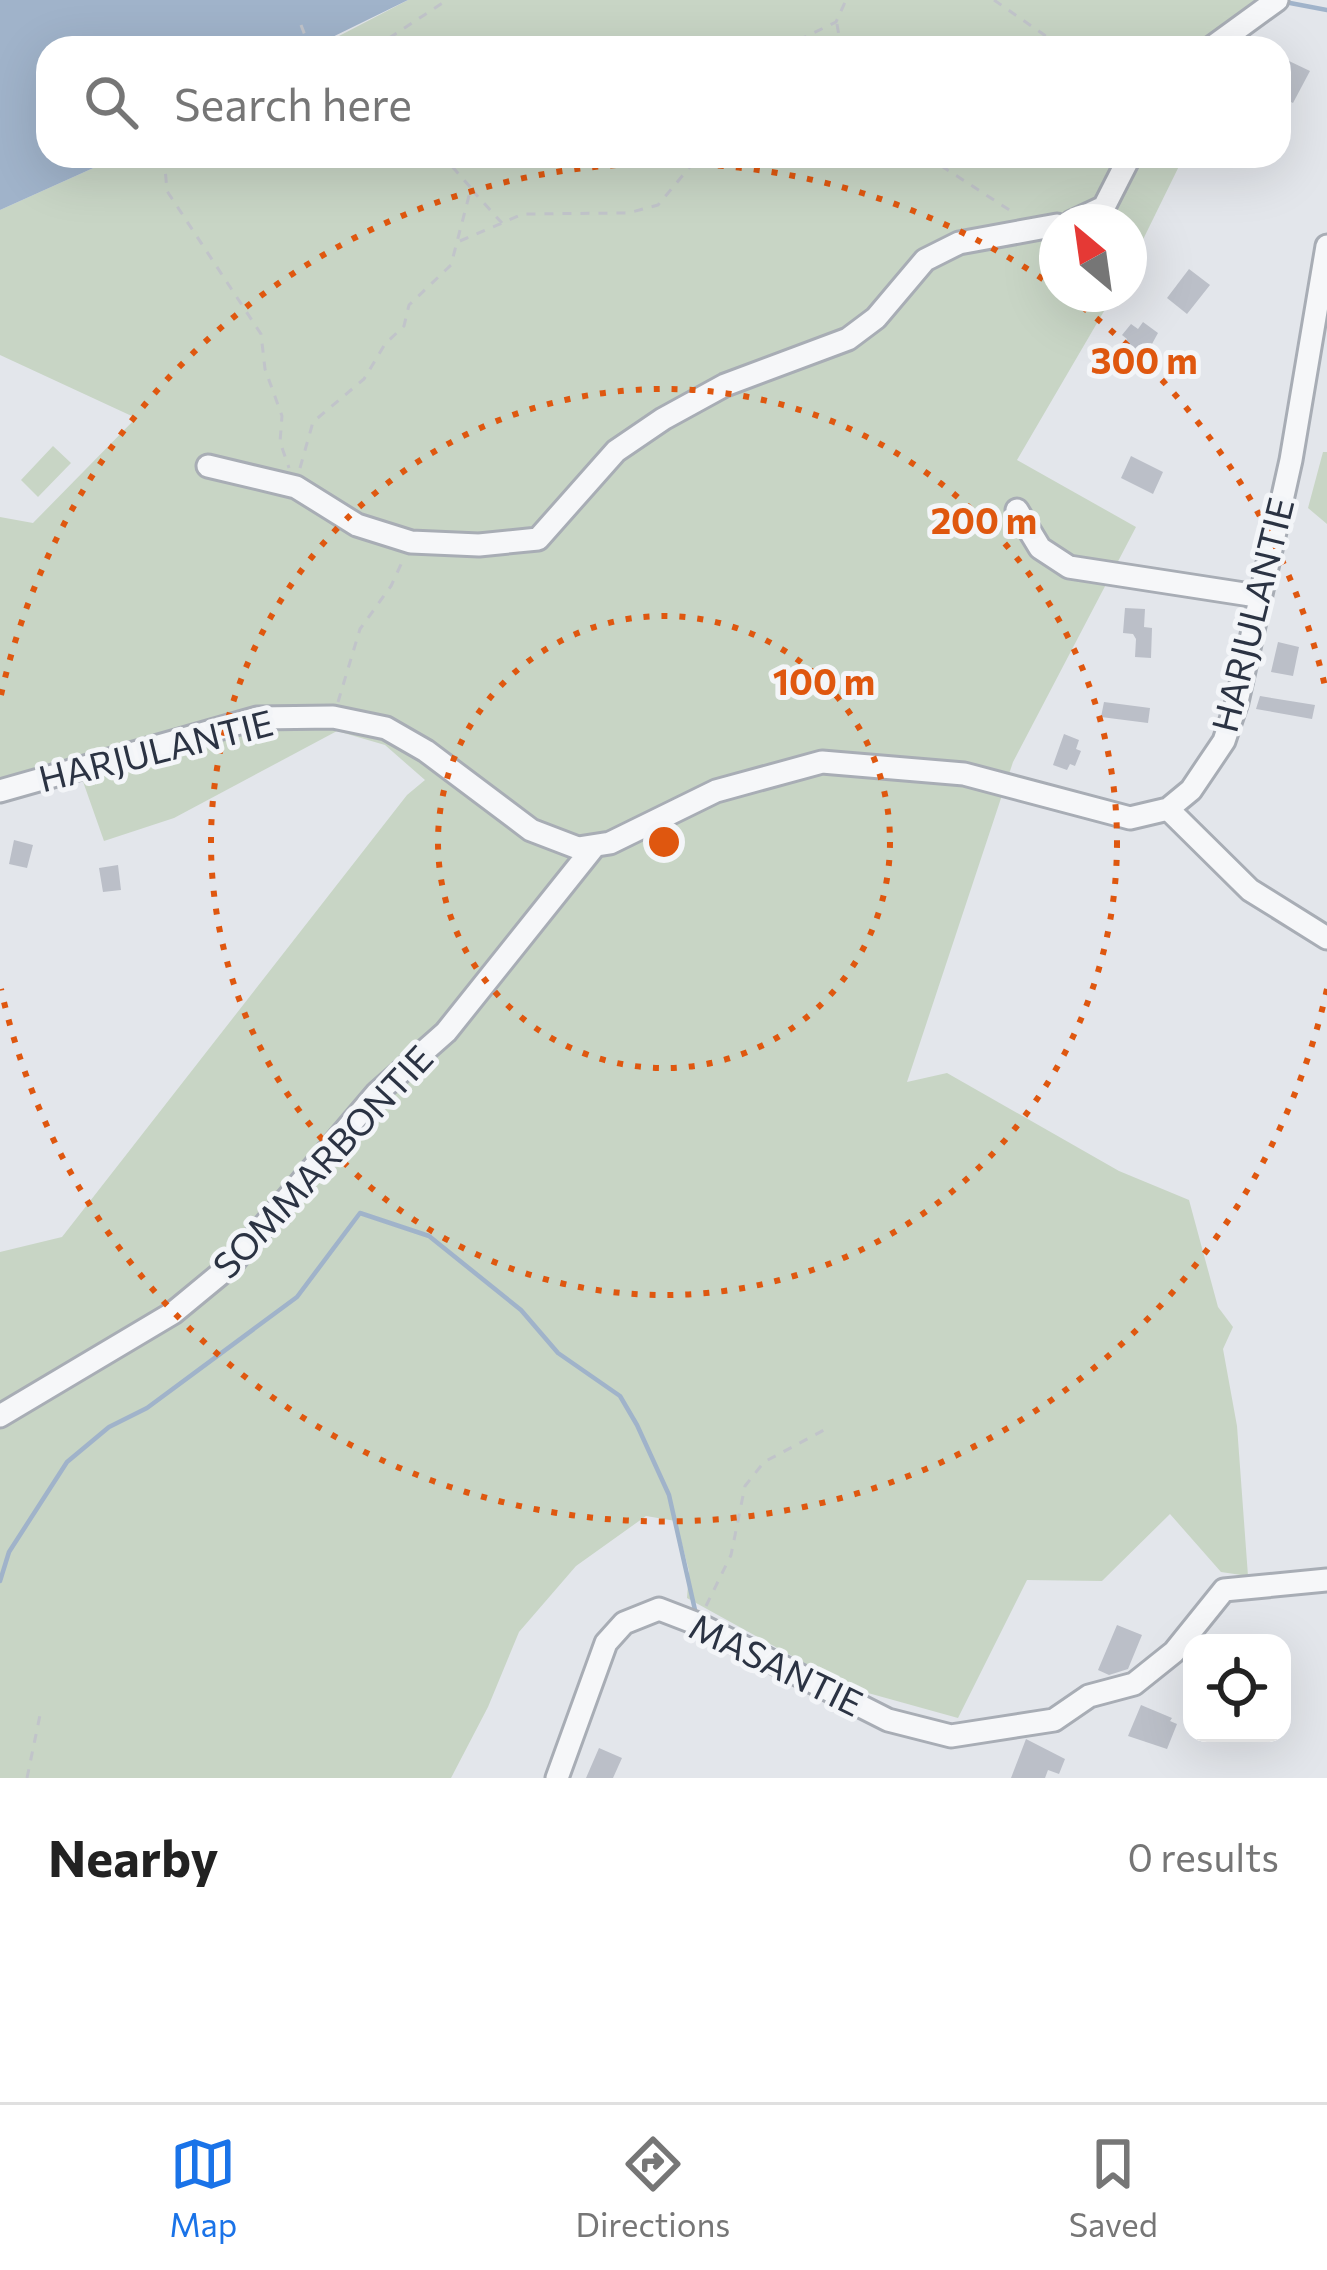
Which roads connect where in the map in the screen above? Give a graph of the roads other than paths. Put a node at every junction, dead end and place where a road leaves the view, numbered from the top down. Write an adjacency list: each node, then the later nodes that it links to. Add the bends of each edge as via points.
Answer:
1 (1276, 0): 2 (street)
2 (1227, 36)
3 (1124, 168): 4 (street)
4 (1106, 204)
5 (1039, 228): 7 (street, via 959,243 925,260 848,339 662,418 616,452 538,539 411,542 357,525 296,488)
6 (1327, 246): 9 (street, HARJULANTIE, via 1291,460)
7 (208, 466)
8 (1017, 510): 9 (street, via 1040,548 1069,567)
9 (1257, 596): 11 (street, HARJULANTIE, via 1224,741 1192,790)
10 (0, 790): 12 (street, HARJULANTIE, via 257,718 333,717 386,728 531,830)
11 (1168, 809): 12 (street, via 1130,818 964,774 822,763 716,791); 13 (street, via 1250,890)
12 (593, 848): 14 (street, SOMMARBONTIE, via 446,1032 377,1093 230,1266 173,1313)
13 (1327, 938)
14 (0, 1416)
15 (1327, 1580): 16 (street, MASANTIE, via 1224,1590 1174,1652 1134,1684 1089,1696 1054,1720 951,1736 888,1720 659,1609 624,1623 606,1643)
16 (557, 1778)

